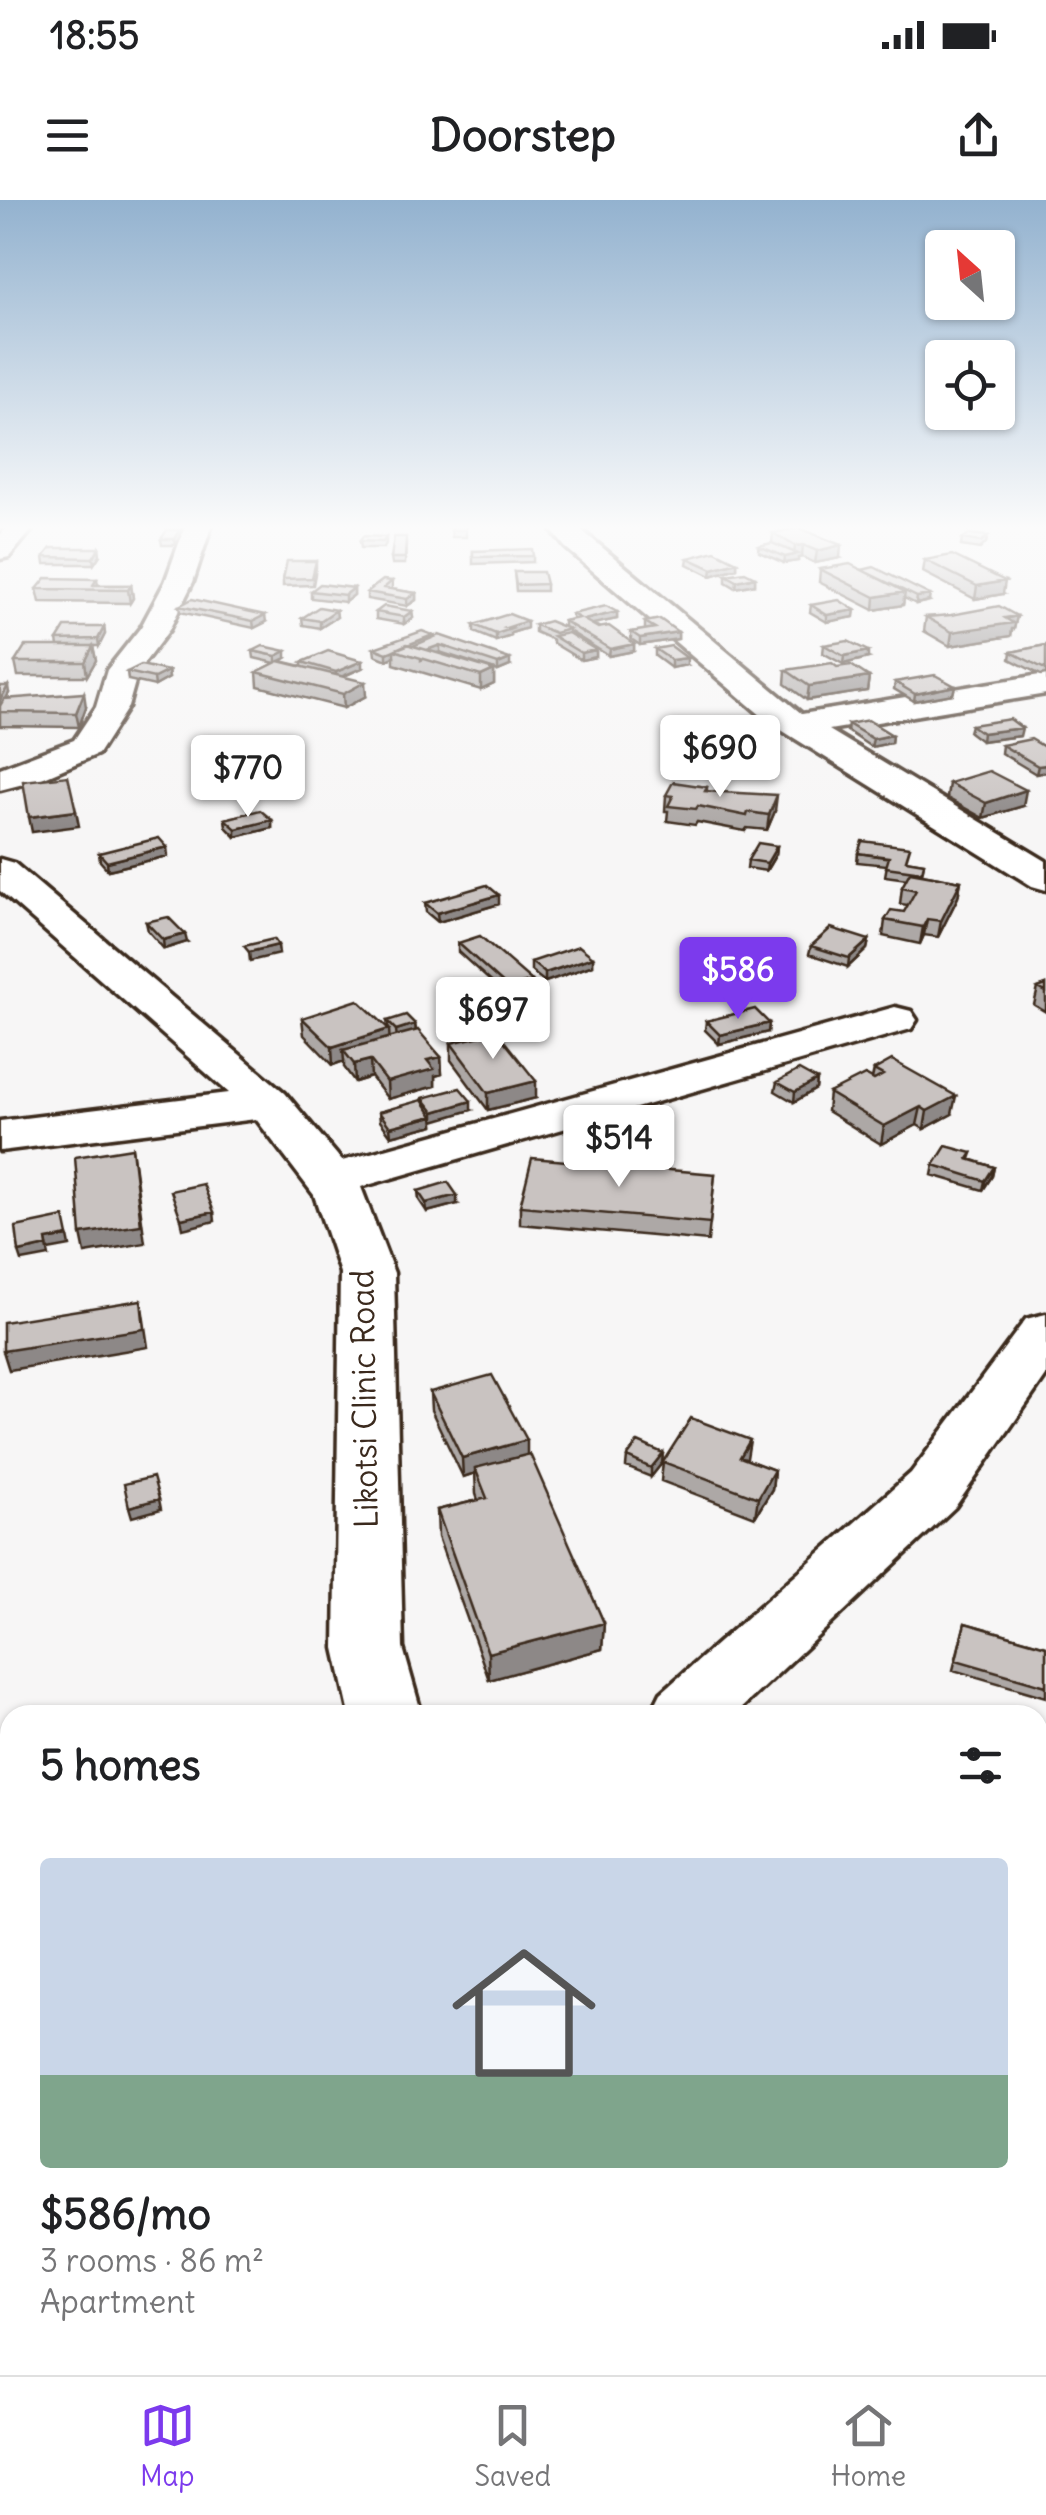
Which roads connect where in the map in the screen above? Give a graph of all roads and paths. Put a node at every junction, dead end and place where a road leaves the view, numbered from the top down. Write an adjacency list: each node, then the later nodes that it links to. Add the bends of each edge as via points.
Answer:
1 (156, 626): 5 (street, via 122,670 112,708 86,747)
2 (676, 626): 4 (street)
3 (1046, 684): 4 (street)
4 (797, 725): 7 (street)
5 (0, 779)
6 (0, 871): 9 (street, Likotsi Clinic Road)
7 (1046, 878)
8 (894, 1020): 11 (street)
9 (268, 1103): 10 (street); 11 (street, Likotsi Clinic Road)
10 (0, 1136)
11 (330, 1180): 13 (street, Likotsi Clinic Road, via 367,1273 369,1648)
12 (1046, 1334): 14 (street, via 932,1490)
13 (383, 1705)
14 (697, 1705)

